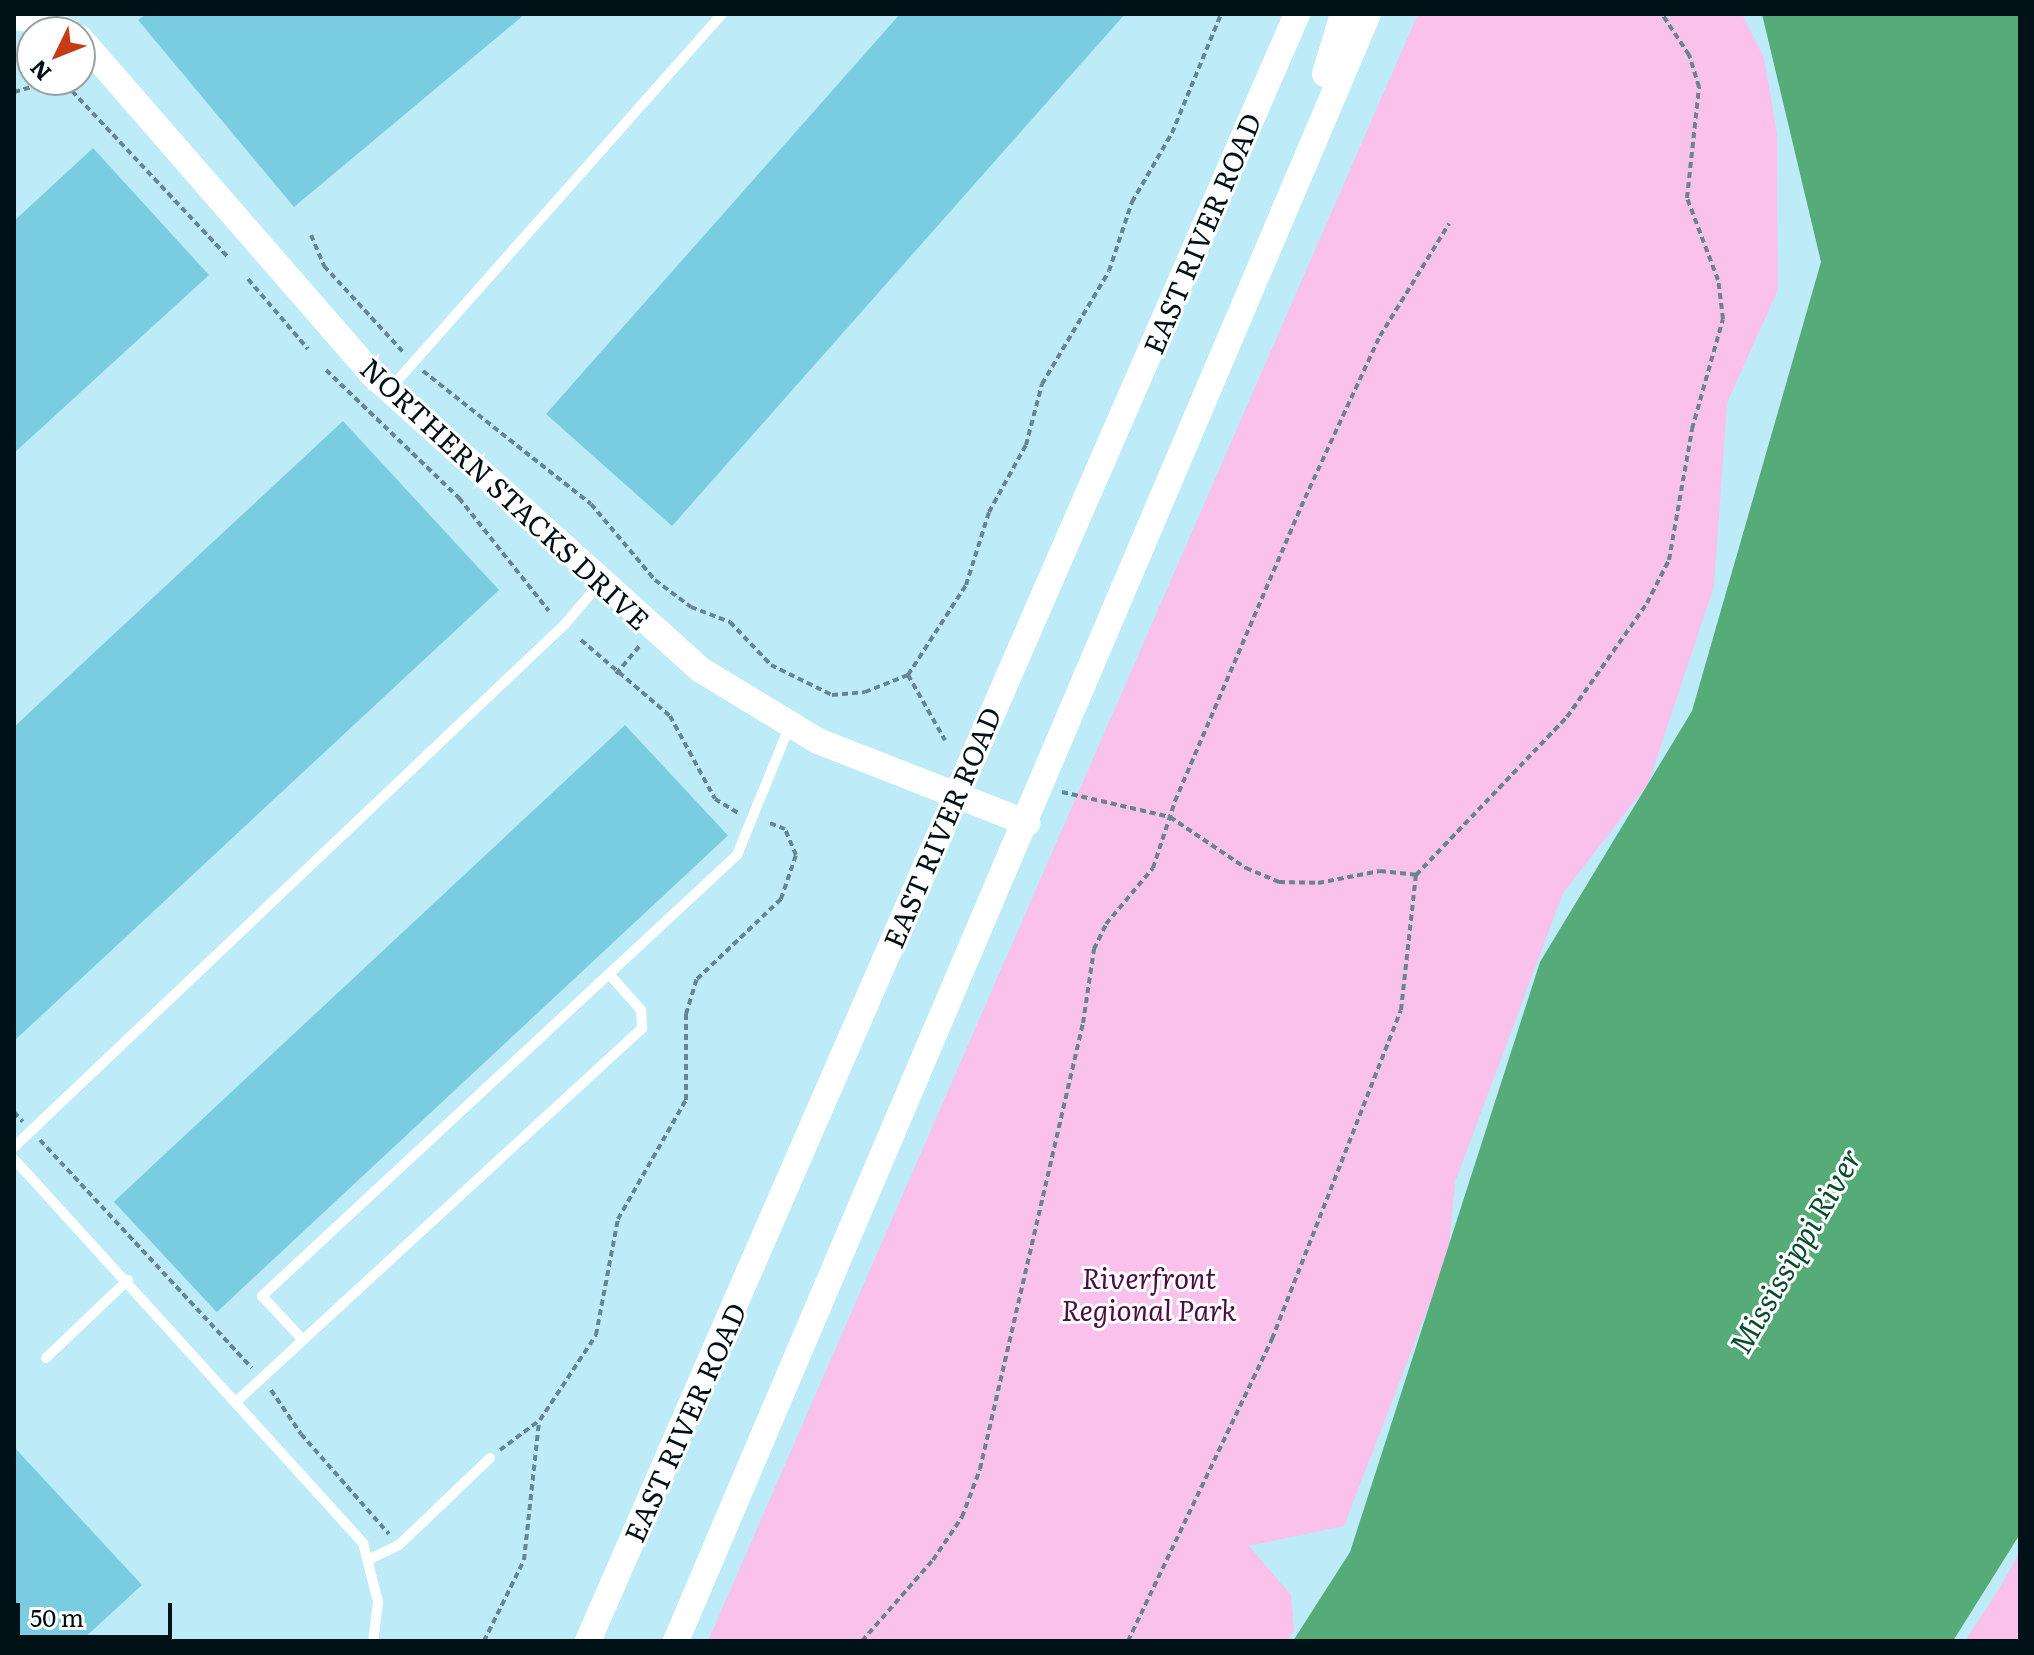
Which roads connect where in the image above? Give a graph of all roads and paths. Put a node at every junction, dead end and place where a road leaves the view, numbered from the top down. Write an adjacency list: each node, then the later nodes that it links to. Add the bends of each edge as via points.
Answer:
1 (722, 14): 15 (lane)
2 (1221, 14): 25 (path, via 1172,133 1132,202 1109,271 1042,384 1026,445 989,512 966,585)
3 (1343, 14): 9 (street, via 1305,120)
4 (1368, 14): 9 (street)
5 (1662, 14): 34 (path, via 1689,55 1699,87 1687,198 1718,280 1723,319 1692,429 1671,552 1647,603 1567,717)
6 (1290, 21): 29 (street, EAST RIVER ROAD)
7 (96, 56): 17 (street, NORTHERN STACKS DRIVE)
8 (14, 92): 12 (path, via 48,82 72,91)
9 (1305, 165): 33 (street)
10 (1449, 224): 31 (path, via 1374,350 1254,611)
11 (311, 235): 15 (path, via 324,266)
12 (229, 258)
13 (248, 279): 14 (path)
14 (308, 349)
15 (413, 362): 17 (lane); 19 (path, via 494,432 558,474 591,504 632,559)
16 (326, 370): 21 (path, via 448,487)
17 (389, 390): 18 (street, NORTHERN STACKS DRIVE)
18 (600, 583): 26 (street, NORTHERN STACKS DRIVE, via 701,670); 37 (lane, via 565,624)
19 (678, 599): 20 (path); 25 (path, via 730,622 759,656 817,691 847,696)
20 (671, 608)
21 (549, 611)
22 (581, 640): 24 (path)
23 (640, 645): 24 (path)
24 (616, 674): 30 (path, via 680,728 715,799)
25 (908, 675): 27 (path)
26 (790, 725): 29 (street, NORTHERN STACKS DRIVE, via 869,763); 35 (lane, via 737,855)
27 (945, 740)
28 (1060, 791): 31 (path)
29 (955, 792): 33 (street, NORTHERN STACKS DRIVE); 51 (street, EAST RIVER ROAD)
30 (747, 817)
31 (1170, 817): 34 (path, via 1246,868 1279,882 1318,883 1380,871); 53 (path, via 1153,868 1106,924 1094,949 1080,1038 976,1481 962,1517 933,1560)
32 (768, 823): 45 (path, via 785,829 794,845 787,885 764,920 697,979 686,1014 686,1100 618,1219 596,1335)
33 (1027, 823): 52 (street)
34 (1416, 875): 54 (path, via 1401,1010 1282,1315)
35 (609, 974): 41 (lane, via 641,1010 642,1028); 41 (lane, via 262,1296)
36 (14, 1112): 37 (path)
37 (31, 1131): 38 (lane); 43 (path)
38 (14, 1147)
39 (14, 1159): 40 (lane)
40 (128, 1280): 42 (lane); 44 (lane)
41 (303, 1340): 43 (lane)
42 (46, 1358)
43 (262, 1378): 44 (lane); 47 (path, via 301,1434)
44 (237, 1401): 48 (lane)
45 (540, 1420): 46 (path); 50 (path, via 530,1466 524,1560)
46 (490, 1458): 47 (lane)
47 (399, 1545): 48 (lane)
48 (370, 1559): 49 (lane, via 378,1602)
49 (373, 1641)
50 (484, 1641)
51 (588, 1641)
52 (676, 1641)
53 (862, 1641)
54 (1128, 1641)

